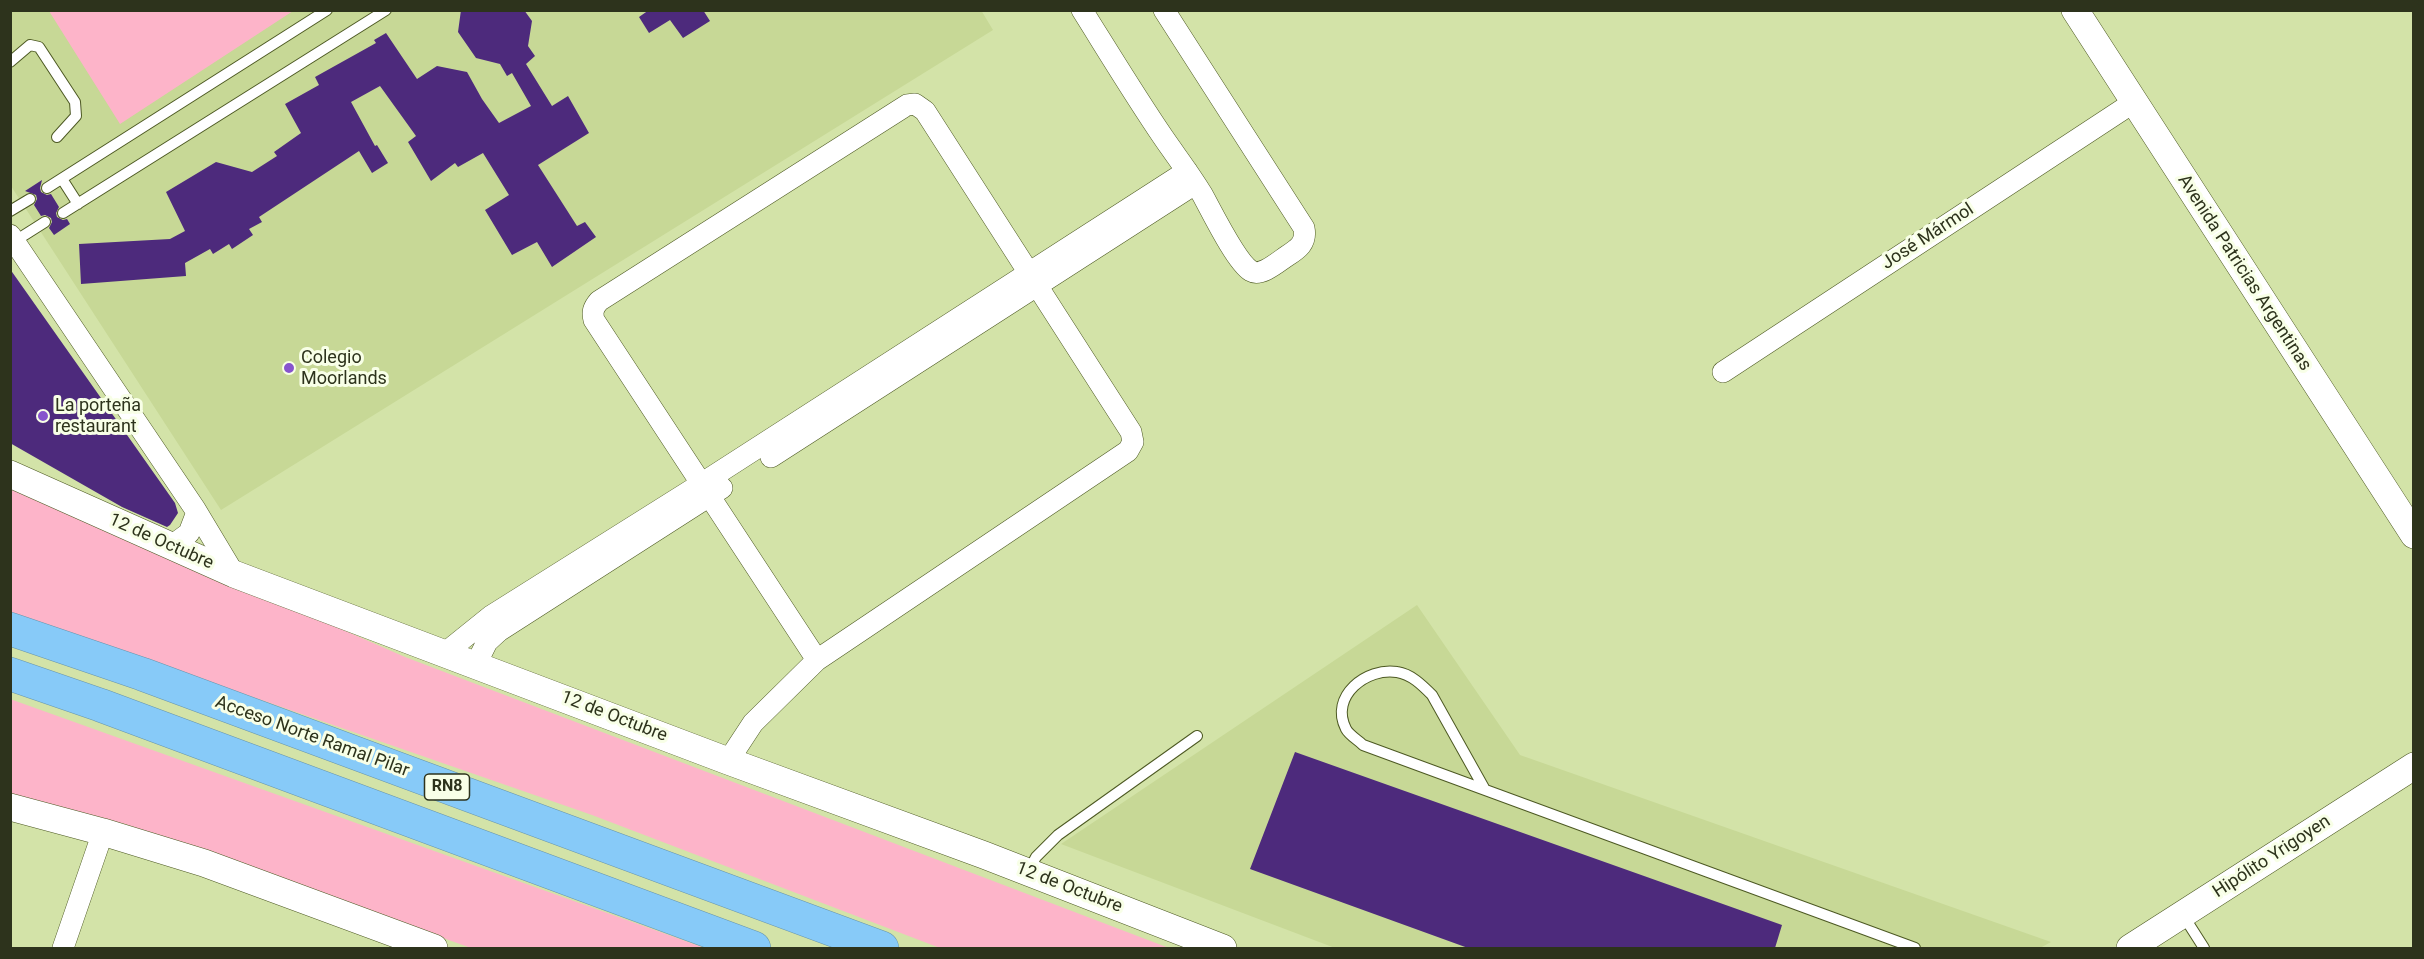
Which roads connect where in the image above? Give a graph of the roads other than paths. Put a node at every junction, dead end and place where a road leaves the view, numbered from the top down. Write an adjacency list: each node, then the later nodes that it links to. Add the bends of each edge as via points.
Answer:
1 (327, 10): 10 (lane)
2 (386, 10): 13 (lane)
3 (1082, 10): 9 (street)
4 (1164, 10): 9 (street, via 1304,228 1303,243 1265,270 1251,271 1217,224)
5 (2075, 10): 7 (street, Avenida Patricias Argentinas)
6 (10, 62): 8 (lane, via 30,45 39,47 75,102 76,116)
7 (2134, 102): 19 (street, José Mármol); 23 (street, Avenida Patricias Argentinas)
8 (57, 137)
9 (1191, 177): 18 (street)
10 (62, 179): 11 (lane); 13 (lane)
11 (47, 188)
12 (30, 199): 14 (lane)
13 (78, 204): 15 (lane)
14 (10, 211)
15 (63, 213)
16 (45, 222): 17 (lane)
17 (13, 238): 22 (street)
18 (1033, 279): 21 (street); 21 (street, via 925,111 915,104 907,105 598,301 594,320); 28 (street, via 1131,432 1133,442 1128,451)
19 (1723, 372)
20 (10, 474): 24 (street, 12 de Octubre)
21 (705, 490): 27 (street, via 491,616); 28 (street); 29 (street, via 491,637)
22 (197, 512): 24 (street, via 189,533); 25 (street)
23 (2414, 535)
24 (170, 547): 25 (street, 12 de Octubre)
25 (234, 574): 27 (street, 12 de Octubre)
26 (10, 629): 42 (highway, Acceso Norte Ramal Pilar / RN8, via 142,674)
27 (445, 653): 29 (street, 12 de Octubre)
28 (817, 660): 32 (street, via 753,723)
29 (476, 664): 32 (street, 12 de Octubre)
30 (10, 674): 41 (highway, RN8)
31 (1197, 736): 37 (lane, via 1058,835 1036,857)
32 (728, 761): 37 (street, 12 de Octubre)
33 (2414, 766): 38 (street, Hipólito Yrigoyen)
34 (1484, 788): 34 (lane, via 1363,745 1346,730 1342,714 1352,687 1379,671 1399,672 1420,682 1432,695); 44 (lane)
35 (10, 807): 36 (street)
36 (103, 832): 39 (street); 40 (street, via 204,863)
37 (1028, 872): 43 (street, 12 de Octubre)
38 (2183, 915): 45 (street, Hipólito Yrigoyen); 46 (lane)
39 (63, 948)
40 (435, 948)
41 (754, 948)
42 (882, 948)
43 (1223, 948)
44 (1915, 948)
45 (2130, 948)
46 (2204, 948)

